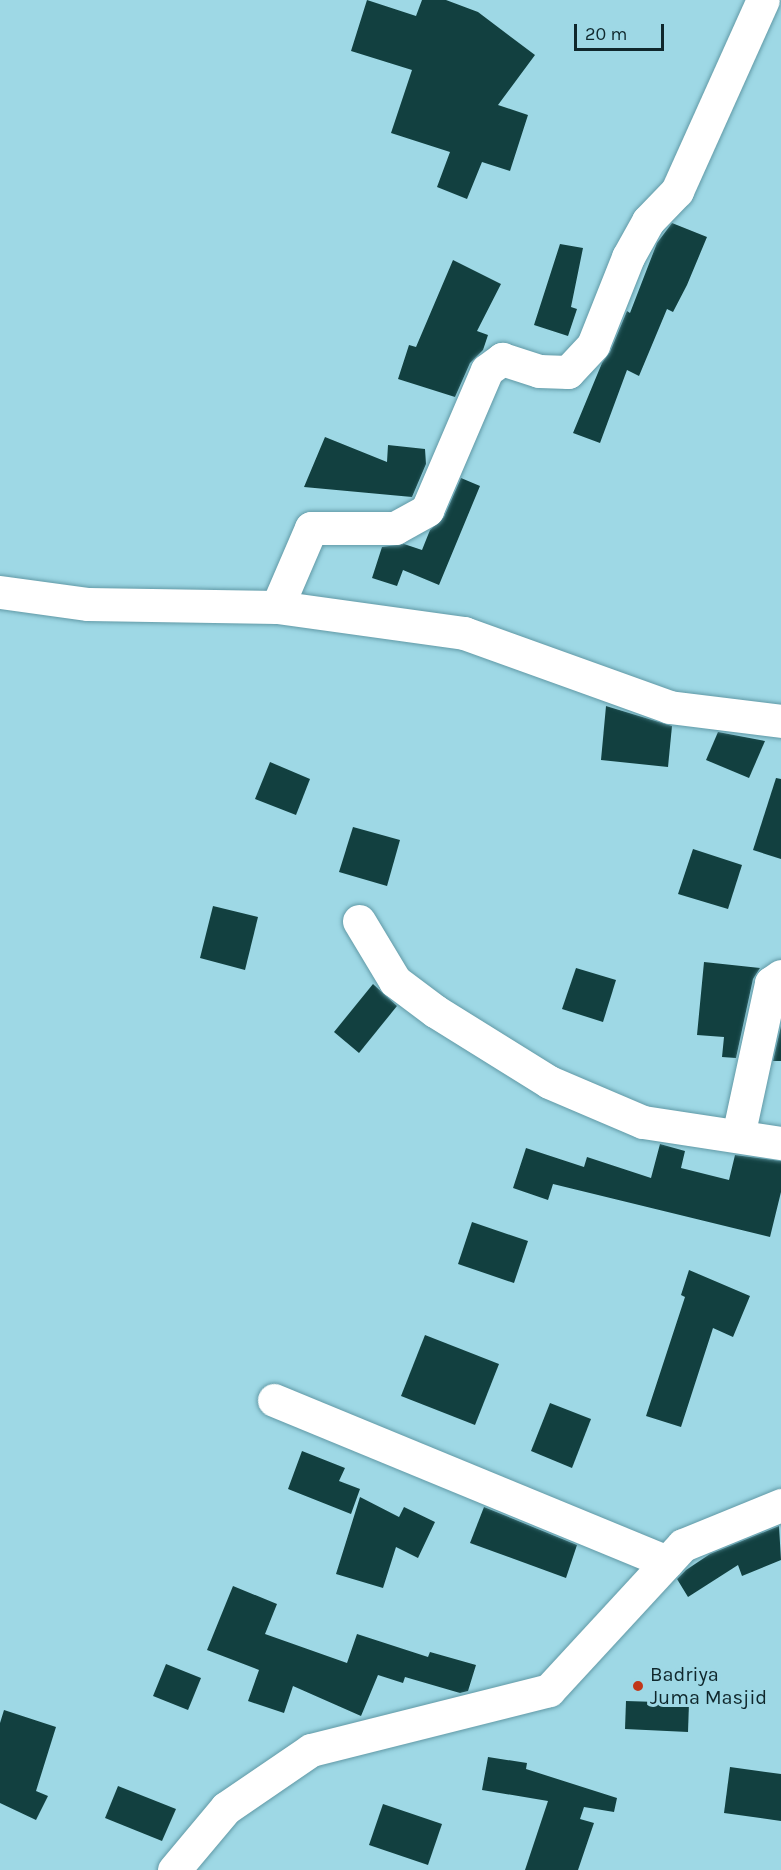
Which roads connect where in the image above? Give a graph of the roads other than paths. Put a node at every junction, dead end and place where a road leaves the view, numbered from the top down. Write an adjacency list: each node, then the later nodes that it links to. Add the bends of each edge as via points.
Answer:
1 (763, 0): 3 (street, via 677,191 648,221 628,257 594,345 568,372 539,371 502,359 487,370 427,510 395,528 310,528)
2 (0, 592): 3 (street, via 88,604)
3 (277, 607): 4 (street, via 464,633 669,707)
4 (781, 721)
5 (359, 921): 7 (street, via 395,981 435,1011 549,1082 643,1122)
6 (781, 976): 7 (street, via 771,984)
7 (738, 1136): 8 (street)
8 (781, 1143)
9 (274, 1400): 11 (street)
10 (781, 1506): 11 (street, via 682,1545)
11 (667, 1562): 12 (street, via 549,1690 311,1750 226,1808)
12 (174, 1870)

